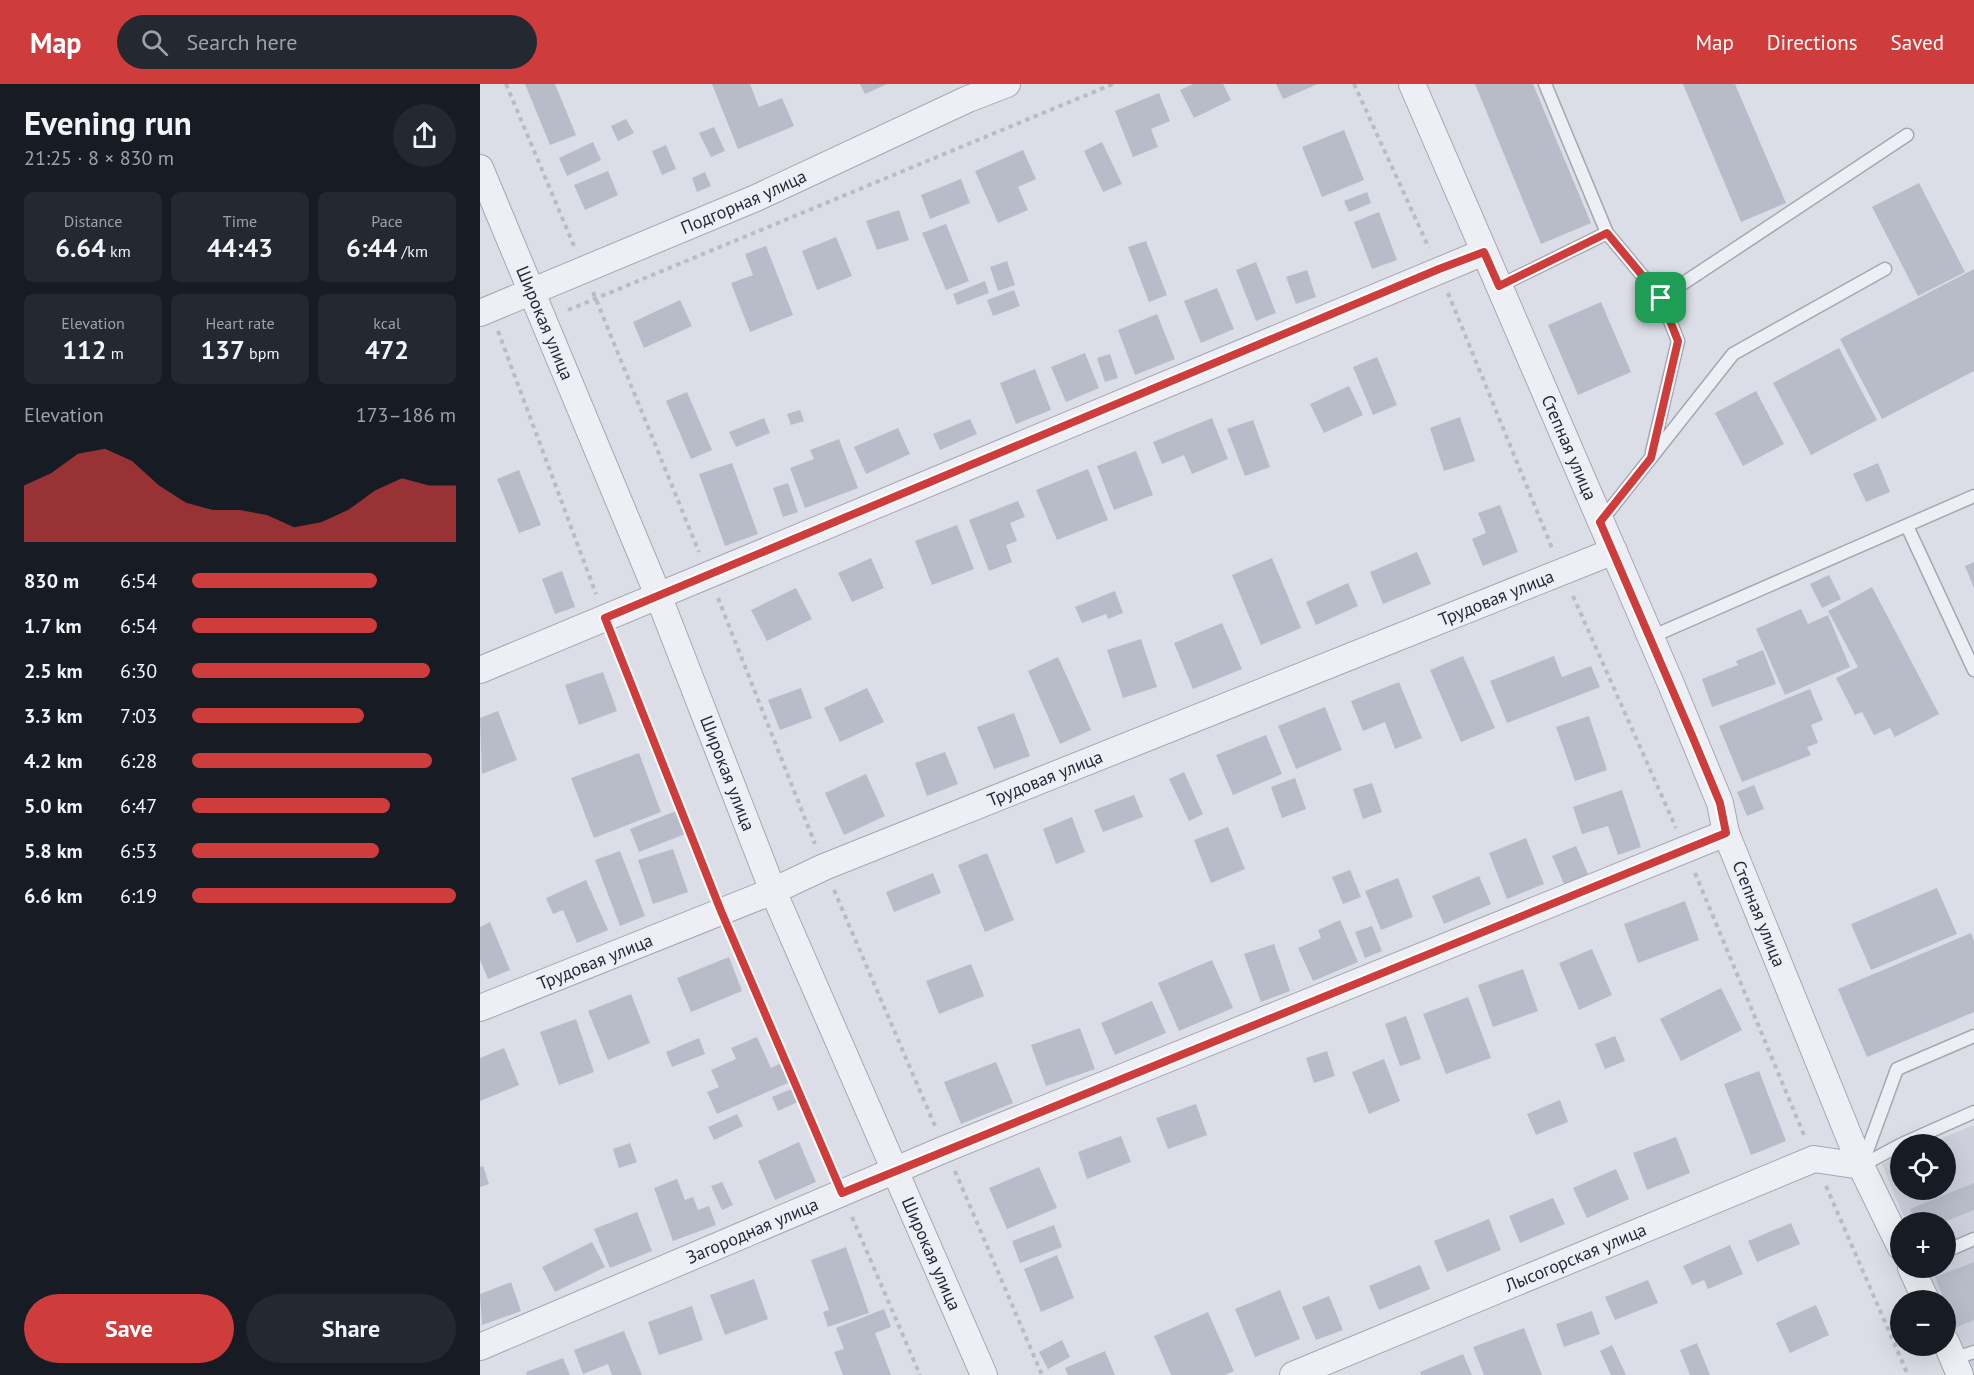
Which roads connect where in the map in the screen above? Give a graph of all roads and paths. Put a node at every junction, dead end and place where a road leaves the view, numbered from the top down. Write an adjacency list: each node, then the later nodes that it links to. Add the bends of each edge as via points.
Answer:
1 (506, 84): 14 (path)
2 (1006, 84): 7 (street, Подгорная улица)
3 (1113, 84): 17 (path)
4 (1354, 84): 12 (path)
5 (1412, 84): 11 (street, Степная улица)
6 (1545, 84): 10 (lane)
7 (965, 91): 14 (street, Подгорная улица, via 756,198)
8 (1907, 135): 18 (lane)
9 (480, 168): 16 (street, Широкая улица)
10 (1607, 233): 15 (lane); 18 (lane)
11 (1484, 252): 12 (street); 15 (street, Степная улица)
12 (1439, 269): 26 (path); 27 (street)
13 (1885, 269): 21 (lane, via 1733,354)
14 (584, 271): 16 (street, Подгорная улица); 17 (path)
15 (1499, 286): 23 (street, Степная улица)
16 (531, 293): 19 (street, Подгорная улица); 20 (street, Широкая улица)
17 (596, 298): 20 (path); 27 (path)
18 (1661, 298): 21 (lane, via 1678,341)
19 (485, 311): 29 (path)
20 (542, 321): 28 (street, Широкая улица)
21 (1651, 458): 23 (lane)
22 (1974, 496): 24 (lane)
23 (1600, 522): 25 (street, Степная улица)
24 (1907, 526): 30 (lane); 32 (lane)
25 (1614, 552): 26 (street, Трудовая улица); 30 (street, Степная улица)
26 (1562, 571): 34 (path); 35 (street, Трудовая улица)
27 (708, 574): 28 (street); 35 (path)
28 (658, 594): 29 (street); 36 (street, Широкая улица)
29 (605, 618): 31 (street); 37 (path)
30 (1651, 638): 33 (street, Степная улица, via 1720,803)
31 (480, 670)
32 (1974, 670)
33 (1726, 833): 34 (street, Загородная улица); 45 (street, Степная улица)
34 (1685, 849): 42 (street, Загородная улица); 44 (path)
35 (824, 867): 36 (street, Трудовая улица); 42 (path)
36 (773, 891): 37 (street, Трудовая улица); 46 (street, Широкая улица)
37 (721, 911): 38 (street, Трудовая улица); 47 (path)
38 (480, 1008)
39 (1974, 1036): 45 (lane, via 1897,1069)
40 (1974, 1112): 41 (lane)
41 (1925, 1134)
42 (945, 1149): 46 (street, Загородная улица); 54 (path)
43 (1890, 1151): 45 (lane)
44 (1814, 1159): 45 (street); 55 (street, Лысогорская улица); 56 (path)
45 (1861, 1166): 48 (street, Степная улица)
46 (896, 1170): 47 (street, Загородная улица); 53 (street, Широкая улица)
47 (842, 1193): 51 (street, Загородная улица); 52 (path)
48 (1890, 1225)
49 (1974, 1239): 50 (lane)
50 (1956, 1247)
51 (480, 1347)
52 (920, 1375)
53 (984, 1375)
54 (1042, 1375)
55 (1293, 1375)
56 (1908, 1375)

